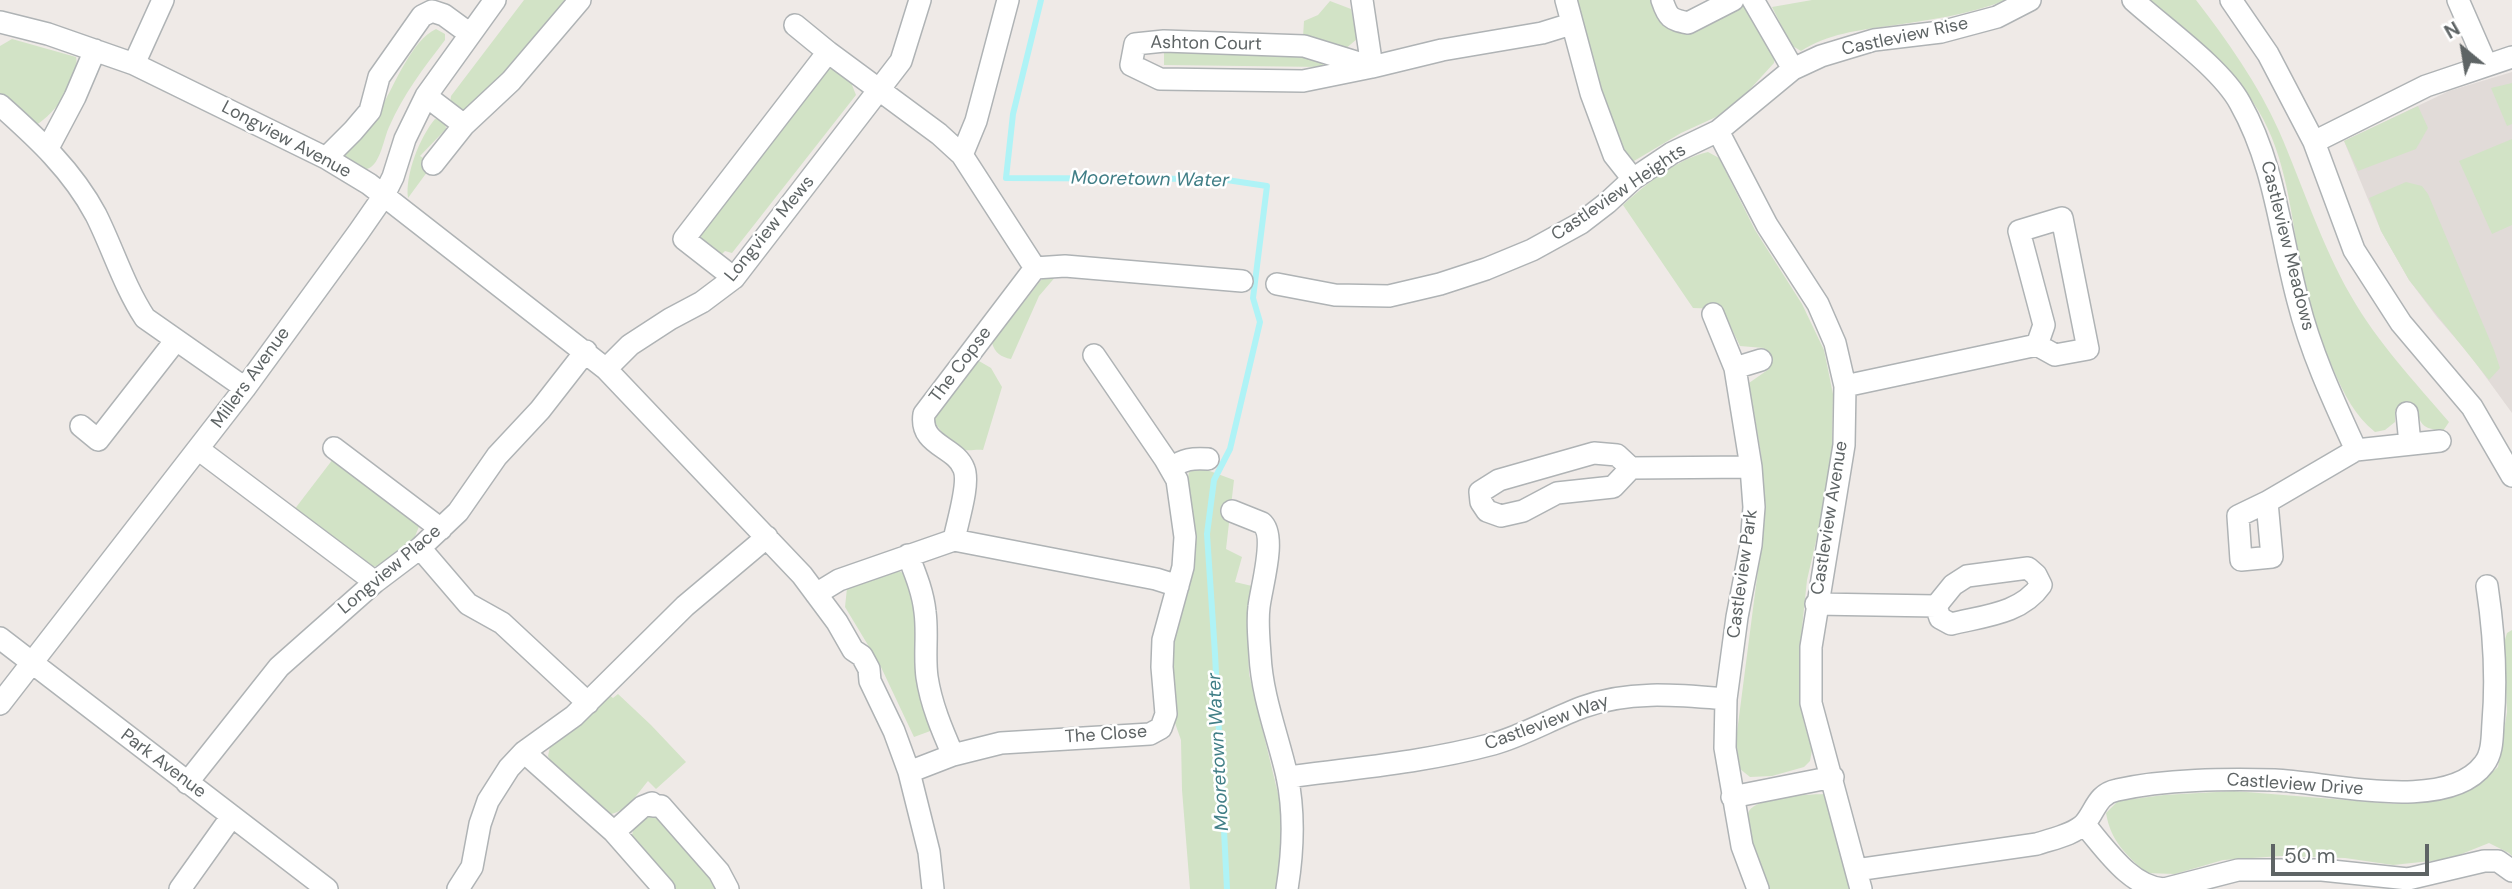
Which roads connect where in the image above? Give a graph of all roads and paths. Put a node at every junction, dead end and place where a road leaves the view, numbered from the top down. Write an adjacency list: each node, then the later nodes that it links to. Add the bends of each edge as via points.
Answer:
1 (163, 0): 22 (street)
2 (495, 0): 18 (street, Millers Avenue)
3 (580, 0): 29 (street, via 511,80)
4 (920, 0): 26 (street, Longview Mews, via 901,61)
5 (1008, 0): 33 (street, via 976,121)
6 (1362, 0): 24 (street)
7 (1566, 0): 16 (street)
8 (1662, 0): 9 (street, via 1672,20 1688,23)
9 (1732, 0)
10 (1753, 0): 25 (street)
11 (2030, 0): 25 (street, Castleview Rise, via 1997,17 1941,32 1874,40)
12 (2133, 0): 58 (street, Castleview Meadows, via 2207,63 2239,101 2266,159 2309,336)
13 (2231, 0): 31 (street, via 2268,54)
14 (2458, 0): 23 (street)
15 (0, 22): 19 (street, Longview Avenue)
16 (1571, 24): 24 (street, Ashton Court); 36 (street, via 1614,155)
17 (795, 25): 20 (street)
18 (470, 34): 27 (street, Millers Avenue); 34 (street, via 432,10 422,16 379,77 370,111)
19 (95, 50): 22 (street, Longview Avenue); 32 (street)
20 (828, 52): 26 (street); 39 (street, via 684,239)
21 (2512, 57): 23 (street)
22 (134, 64): 34 (street, Longview Avenue)
23 (2486, 64): 31 (street, via 2426,86)
24 (1372, 67): 24 (street, Ashton Court, via 1303,81 1160,79 1131,65 1135,44 1164,41 1304,46)
25 (1793, 69): 30 (street, Castleview Rise)
26 (880, 90): 33 (street); 39 (street, Longview Mews)
27 (426, 96): 29 (street); 37 (street, Millers Avenue)
28 (0, 105): 32 (street)
29 (464, 125): 35 (street)
30 (1718, 131): 36 (street, Castleview Heights); 50 (street, Castleview Avenue, via 1767,225 1818,304 1835,343)
31 (2314, 142): 63 (street, via 2354,250 2401,323 2472,407)
32 (48, 148): 43 (street, via 95,214 145,318)
33 (962, 155): 38 (street)
34 (326, 158): 37 (street, Longview Avenue)
35 (433, 164)
36 (1633, 179): 41 (street, Castleview Heights, via 1581,223 1532,250 1440,284 1362,297)
37 (383, 197): 45 (street, Longview Avenue); 51 (street, Millers Avenue)
38 (1035, 268): 40 (street, via 1065,266); 68 (street, The Copse, via 923,414 927,434 964,470)
39 (734, 278): 49 (street, Longview Mews, via 641,338)
40 (1242, 281)
41 (1277, 284)
42 (1713, 314): 48 (street, Castleview Park)
43 (176, 340): 51 (street); 53 (street, via 98,440)
44 (2037, 345): 44 (street, via 2055,355 2088,348 2062,218 2019,231 2044,325); 50 (street)
45 (586, 351): 49 (street, Longview Avenue); 66 (street, Longview Place)
46 (1094, 355): 61 (street, The Close)
47 (1761, 360): 48 (street)
48 (1735, 368): 60 (street, Castleview Park)
49 (606, 369): 67 (street, Longview Avenue)
50 (1845, 386): 75 (street, Castleview Avenue, via 1844,445)
51 (245, 388): 57 (street, Millers Avenue)
52 (2407, 413): 55 (street)
53 (81, 426)
54 (2440, 441): 55 (street)
55 (2410, 444): 58 (street)
56 (334, 448): 66 (street)
57 (198, 449): 71 (street); 79 (street, Millers Avenue)
58 (2356, 450): 64 (street)
59 (1208, 459): 61 (street, via 1192,458)
60 (1751, 467): 62 (street); 80 (street, Castleview Park, via 1751,545)
61 (1171, 468): 72 (street, The Close, via 1185,537)
62 (1631, 468): 62 (street, via 1613,487 1558,493 1524,511 1501,516 1487,511 1481,502 1480,492 1499,480 1594,453 1617,456)
63 (2512, 475)
64 (2267, 502)
65 (1232, 511): 87 (street, via 1262,523 1269,538 1258,609 1260,660)
66 (441, 529): 69 (street, Longview Place)
67 (767, 537): 74 (street); 81 (street, via 685,606)
68 (954, 540): 70 (street); 72 (street)
69 (421, 548): 71 (street, Longview Place); 81 (street, via 468,604 502,623)
70 (908, 555): 74 (street, via 839,580); 84 (street, via 925,614 928,681)
71 (375, 582): 88 (street, Longview Place, via 279,667)
72 (1178, 586): 84 (street, The Close, via 1163,640 1166,714 1161,728 1150,734 1001,743)
73 (2487, 586): 77 (street, Castleview Drive)
74 (816, 594): 85 (street, via 869,669)
75 (1816, 604): 76 (street); 86 (street, Castleview Avenue, via 1811,703)
76 (1936, 606)
77 (2502, 619): 91 (street, Castleview Drive, via 2491,749 2474,774 2448,787 2406,792 2230,780 2114,790 2098,800)
78 (0, 638): 79 (street, Park Avenue)
79 (31, 663): 82 (street, Millers Avenue); 88 (street, Park Avenue)
80 (1726, 699): 87 (street, Castleview Way, via 1679,695 1611,699 1497,743 1441,756); 89 (street, Castleview Park, via 1725,748)
81 (588, 703): 83 (street)
82 (0, 704)
83 (524, 752): 92 (street); 97 (street, via 488,801 472,867)
84 (953, 755): 85 (street, The Close)
85 (909, 772): 100 (street, via 929,852)
86 (1833, 777): 89 (street); 94 (street, Castleview Avenue)
87 (1287, 778): 101 (street, via 1293,831)
88 (187, 783): 90 (street, Park Avenue)
89 (1732, 797): 102 (street, Castleview Park, via 1742,846)
90 (232, 816): 95 (street); 96 (street, Park Avenue)
91 (2084, 824): 93 (street, via 2123,868 2154,888 2238,870 2322,870 2408,879 2498,861); 94 (street, Castleview Drive, via 2037,844)
92 (614, 832): 98 (street); 99 (street, via 642,807 661,806 719,872)
93 (2512, 872)
94 (1859, 879)
95 (180, 889)
96 (327, 889)
97 (458, 889)
98 (663, 889)
99 (728, 889)
100 (933, 889)
101 (1287, 889)
102 (1758, 889)

